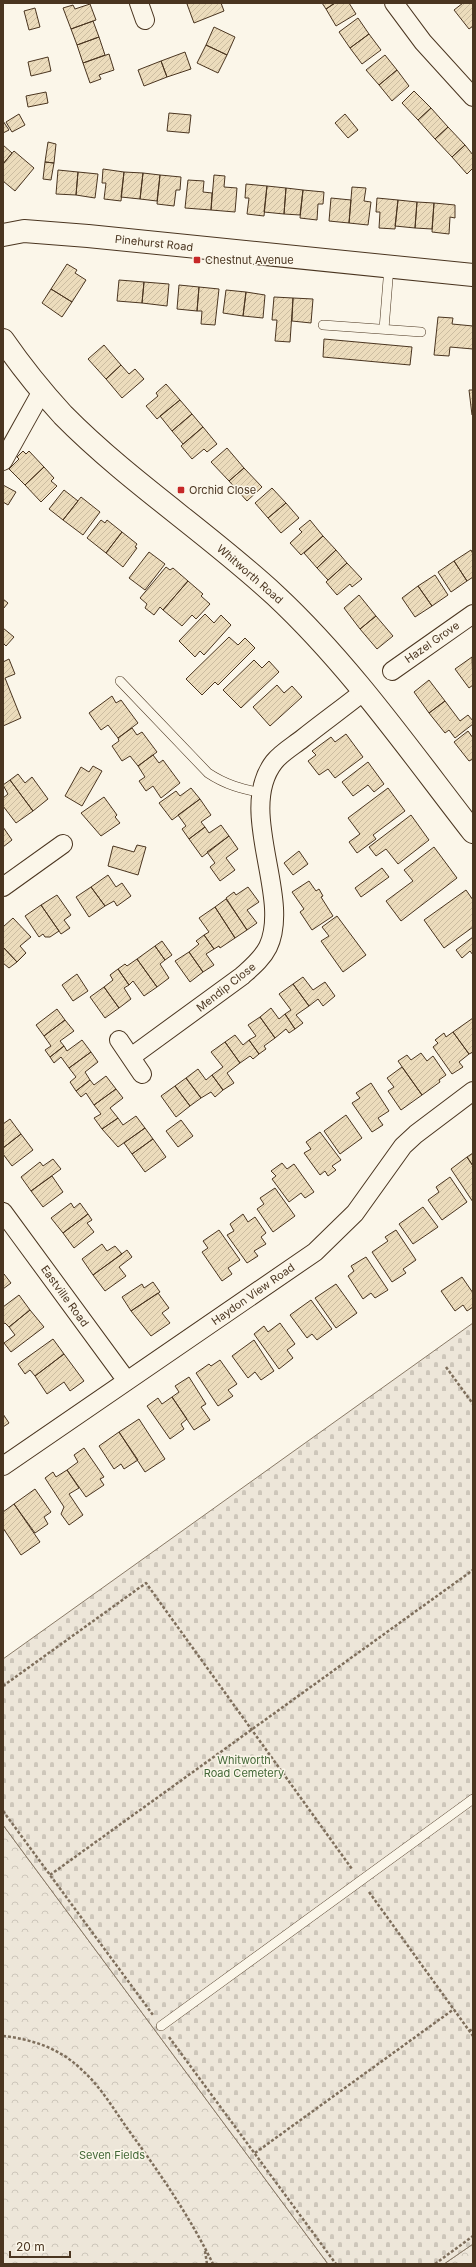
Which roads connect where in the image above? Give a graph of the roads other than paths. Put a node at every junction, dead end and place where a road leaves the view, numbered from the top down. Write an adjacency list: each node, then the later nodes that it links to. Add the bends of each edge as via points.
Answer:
1 (139, 3): 3 (street)
2 (394, 3): 4 (street, via 423,42)
3 (145, 20)
4 (473, 97)
5 (3, 234): 6 (main road, Pinehurst Road, via 24,231 81,235)
6 (389, 266): 7 (main road, Pinehurst Road); 9 (lane)
7 (473, 275)
8 (323, 325): 9 (lane)
9 (384, 329): 10 (lane)
10 (421, 332)
11 (3, 340): 12 (main road, Whitworth Road)
12 (42, 390): 13 (street); 17 (main road, Whitworth Road, via 86,436 274,595 324,646)
13 (3, 461)
14 (473, 614): 15 (street, Hazel Grove)
15 (392, 671)
16 (120, 681): 18 (lane, via 208,773 222,783)
17 (363, 692): 18 (street, Mendip Close, via 274,762); 19 (main road, Whitworth Road)
18 (262, 793): 23 (street, Mendip Close, via 261,823 273,914 268,946 258,961 242,976)
19 (473, 832)
20 (63, 844): 21 (street)
21 (3, 887)
22 (119, 1040): 23 (street)
23 (131, 1057): 24 (street)
24 (142, 1074)
25 (473, 1091): 27 (street, Haydon View Road, via 403,1146 354,1213 315,1252)
26 (3, 1212): 27 (street, Eastville Road)
27 (127, 1381): 28 (street, Haydon View Road)
28 (3, 1466)
29 (473, 1799): 30 (lane)
30 (161, 2026)

